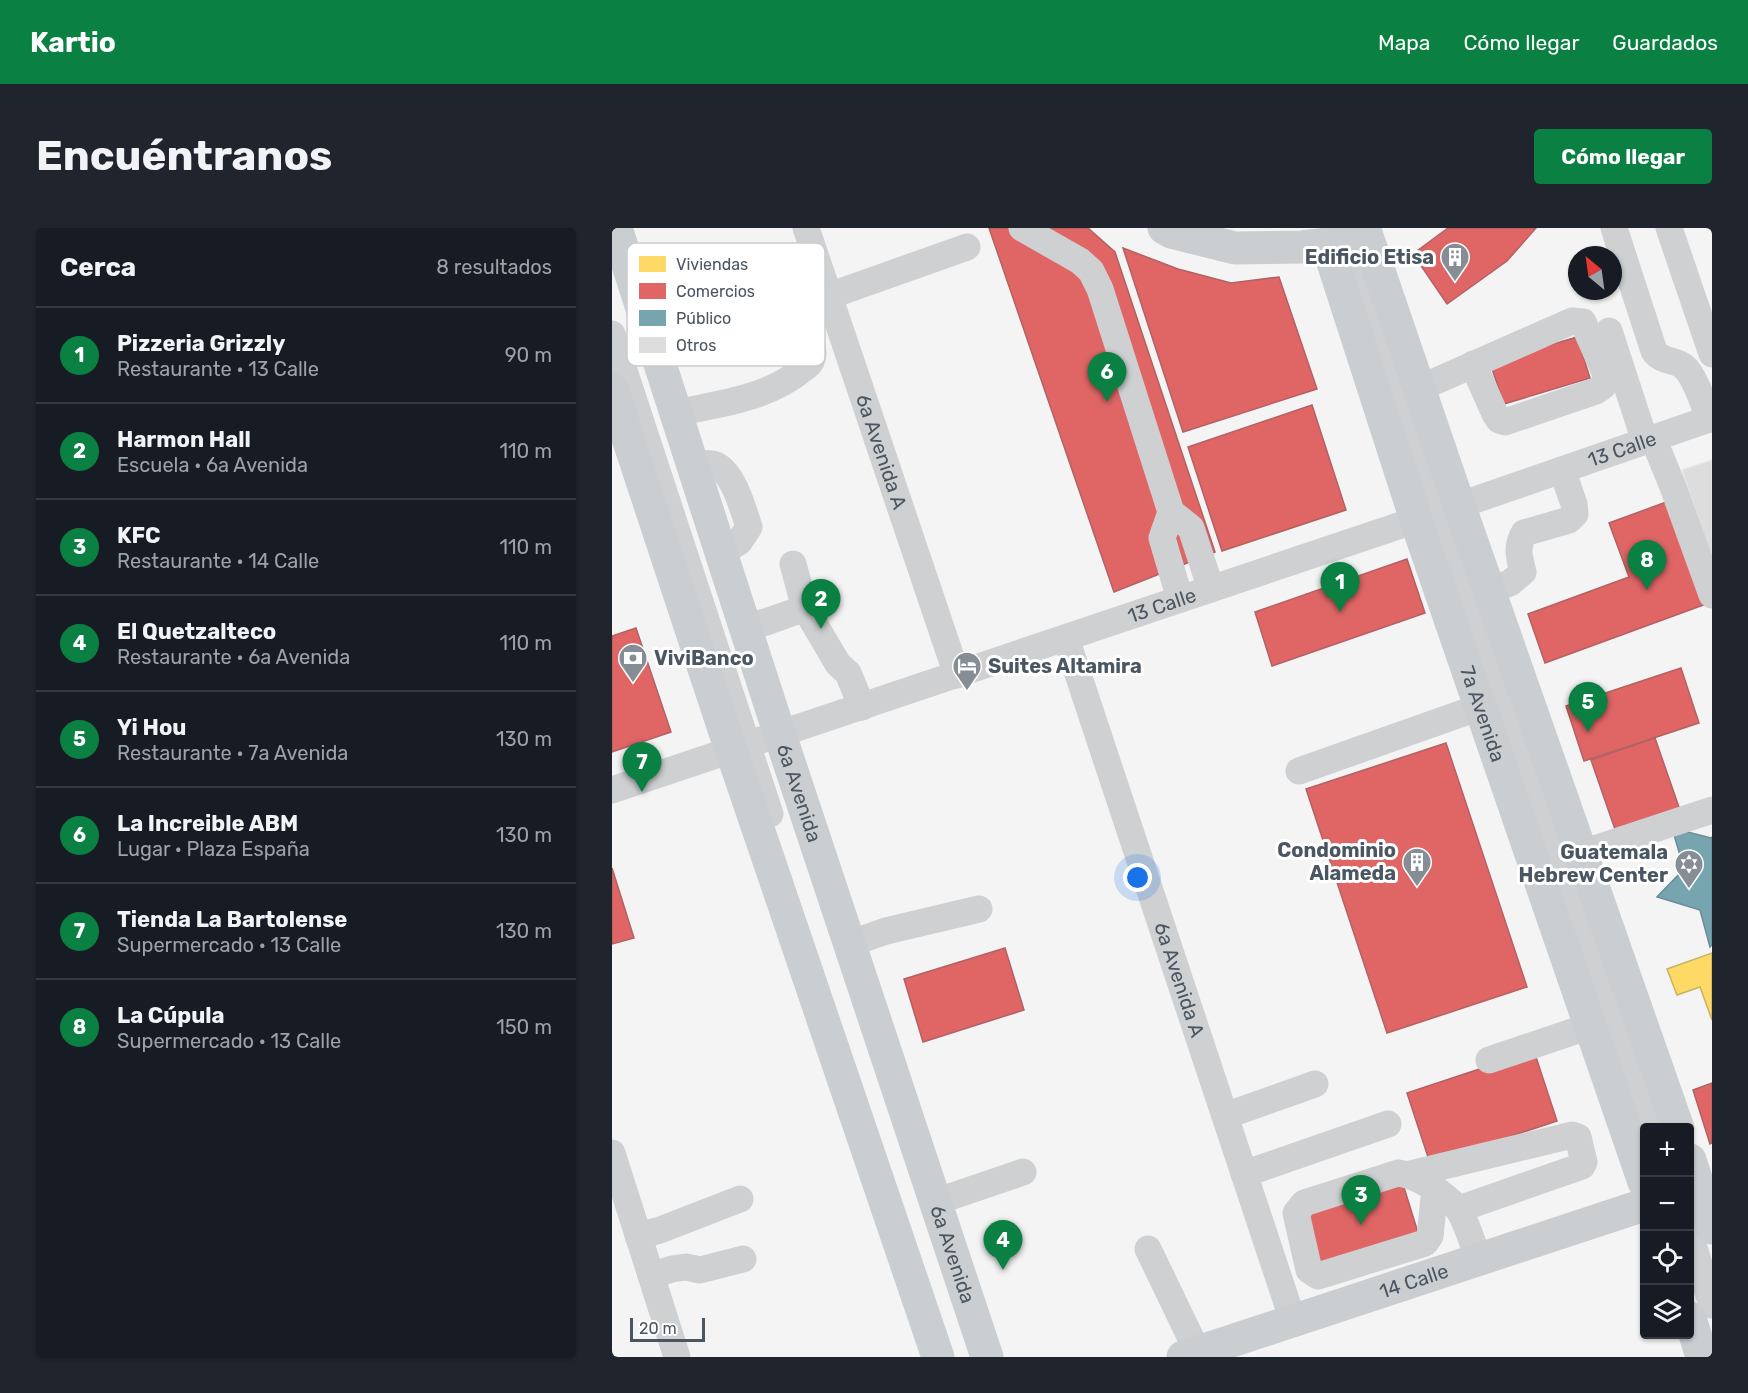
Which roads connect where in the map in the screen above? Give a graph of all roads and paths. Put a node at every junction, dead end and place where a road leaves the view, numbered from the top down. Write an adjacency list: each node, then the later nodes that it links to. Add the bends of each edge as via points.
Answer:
1 (806, 228): 8 (street, 6a Avenida A)
2 (1023, 228): 26 (street, via 1080,261 1091,271 1101,290)
3 (1164, 228): 7 (main road, via 1235,248 1302,247)
4 (1614, 228): 23 (street, via 1654,351 1658,357 1683,366)
5 (1670, 228): 15 (street)
6 (621, 232): 10 (main road, 6a Avenida)
7 (1353, 234): 20 (main road, 7a Avenida); 27 (main road, 7a Avenida)
8 (811, 243)
9 (967, 247): 12 (street)
10 (627, 252)
11 (825, 284): 12 (street, 6a Avenida A)
12 (829, 296): 36 (street, 6a Avenida A)
13 (1609, 331): 24 (street)
14 (612, 334): 40 (street)
15 (1712, 354)
16 (1473, 364): 19 (street, via 1495,414 1505,422); 19 (street, via 1572,321 1583,322 1606,377); 20 (street)
17 (662, 366): 22 (main road, 6a Avenida)
18 (806, 366): 22 (street, via 771,388)
19 (1603, 386): 24 (street)
20 (1418, 388): 27 (main road, 7a Avenida)
21 (612, 390): 40 (main road)
22 (676, 413): 34 (main road, 6a Avenida)
23 (1711, 418): 24 (street, 13 Calle)
24 (1644, 441): 25 (street, 13 Calle); 31 (street, via 1673,487)
25 (1562, 470): 27 (street, 13 Calle); 30 (street, via 1575,514 1569,520 1524,533 1518,542 1523,572 1510,583)
26 (1171, 512): 29 (street, via 1191,528); 32 (street, via 1162,538)
27 (1438, 512): 29 (street, 13 Calle); 30 (main road, 7a Avenida); 38 (main road, 7a Avenida); 51 (street)
28 (793, 564): 33 (street)
29 (1211, 589): 32 (street, 13 Calle)
30 (1489, 590): 44 (main road, 7a Avenida)
31 (1712, 595)
32 (1180, 599): 35 (street, 13 Calle)
33 (805, 608): 34 (street); 37 (street, via 838,664 848,673)
34 (745, 627): 39 (main road, 6a Avenida)
35 (1066, 638): 36 (street, 13 Calle); 50 (street, 6a Avenida A)
36 (957, 675): 37 (street, 13 Calle)
37 (862, 707): 39 (street, 13 Calle)
38 (1480, 707): 41 (street); 47 (main road, 7a Avenida)
39 (780, 735): 40 (street, 13 Calle); 46 (main road, 6a Avenida)
40 (740, 748): 42 (street, 13 Calle); 77 (main road); 78 (street)
41 (1299, 771)
42 (612, 790)
43 (1712, 810): 44 (street)
44 (1582, 853): 52 (main road, 7a Avenida)
45 (979, 909): 46 (street)
46 (849, 944): 62 (main road, 6a Avenida)
47 (1590, 1026): 48 (street); 58 (main road, 7a Avenida)
48 (1489, 1060)
49 (1315, 1084): 50 (street)
50 (1225, 1116): 56 (street, 6a Avenida A)
51 (1650, 1123)
52 (1676, 1123)
53 (1388, 1124): 56 (street)
54 (612, 1154): 66 (street)
55 (1023, 1172): 62 (street)
56 (1244, 1174): 73 (street, 6a Avenida A)
57 (1410, 1174): 60 (street); 60 (street, via 1398,1173 1299,1207 1296,1213 1309,1270 1318,1276 1425,1243 1429,1239); 64 (street, via 1572,1135 1578,1137 1582,1166)
58 (1642, 1177)
59 (1697, 1180): 65 (main road)
60 (1435, 1189): 64 (street)
61 (740, 1199): 66 (street)
62 (935, 1202): 79 (main road, 6a Avenida)
63 (1640, 1207): 70 (main road, 14 Calle)
64 (1459, 1209): 70 (street)
65 (1712, 1228)
66 (638, 1236): 71 (street)
67 (1148, 1248): 75 (street)
68 (1694, 1250): 72 (street)
69 (743, 1259): 71 (street, via 700,1270 672,1269)
70 (1479, 1260): 73 (main road, 14 Calle)
71 (651, 1276): 76 (street)
72 (1712, 1305)
73 (1293, 1321): 75 (main road, 14 Calle)
74 (1694, 1333): 80 (main road)
75 (1194, 1355)
76 (677, 1357)
77 (938, 1357)
78 (950, 1357)
79 (987, 1357)
80 (1702, 1357)

